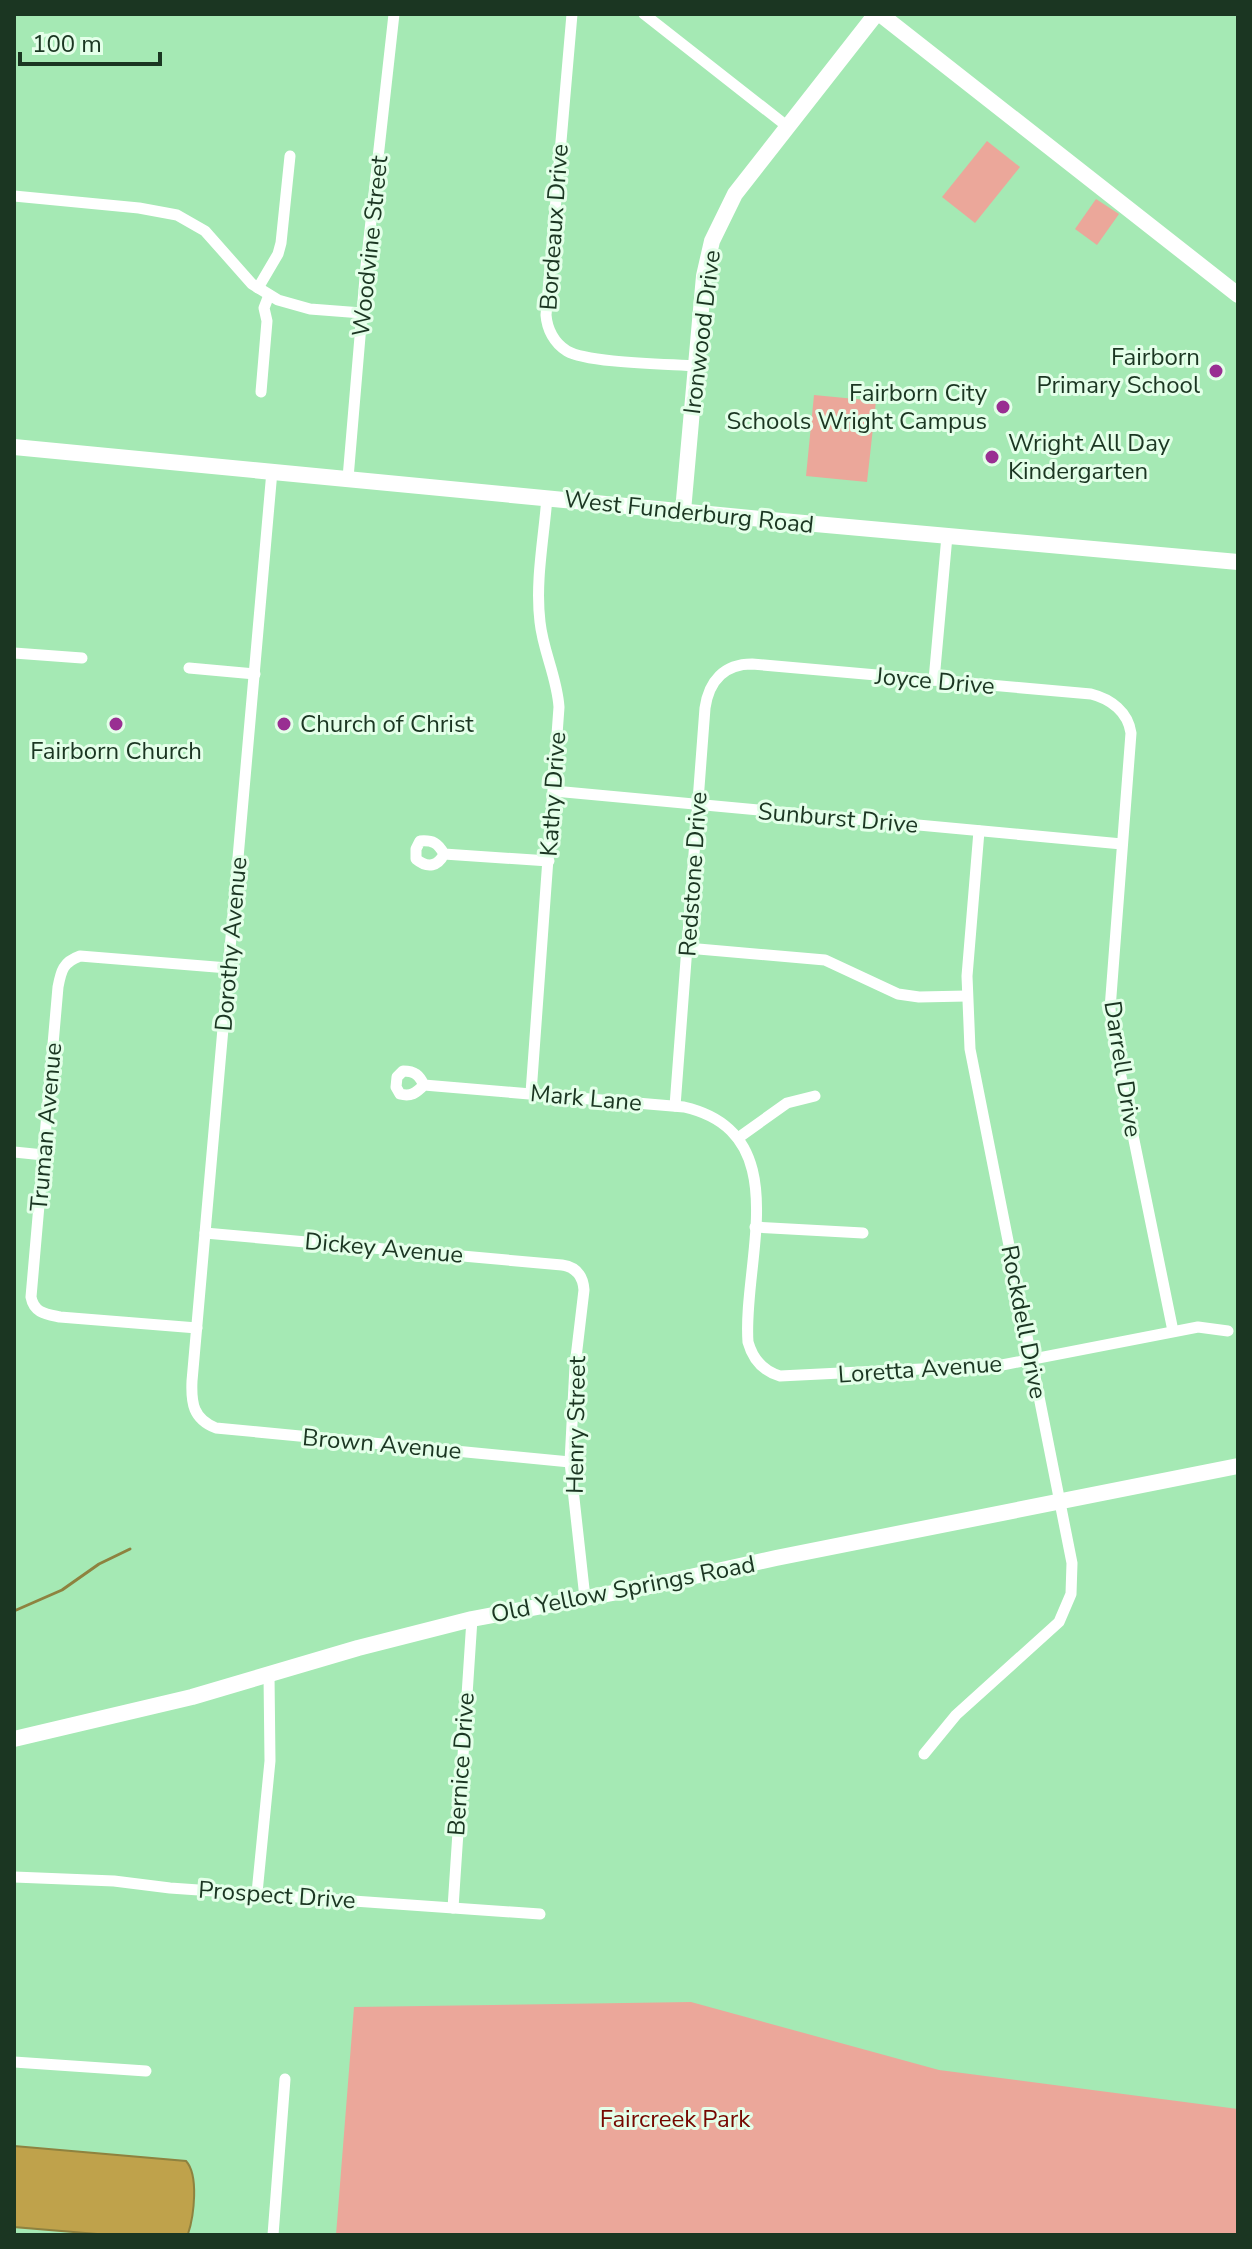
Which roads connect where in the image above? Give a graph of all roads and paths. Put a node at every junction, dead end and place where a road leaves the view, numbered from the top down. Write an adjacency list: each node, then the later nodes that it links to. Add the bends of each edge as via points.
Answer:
1 (394, 14): 11 (street, Woodvine Street)
2 (572, 14): 12 (street, Bordeaux Drive, via 546,315 549,331 559,345 578,355)
3 (644, 14): 5 (street)
4 (878, 14): 5 (street, Ironwood Drive); 9 (street)
5 (788, 127): 12 (street, Ironwood Drive, via 735,194 712,241)
6 (290, 156): 8 (street, via 281,243)
7 (14, 196): 8 (street, via 177,215 212,238)
8 (258, 288): 10 (street)
9 (1231, 290)
10 (269, 295): 11 (street, via 310,309); 13 (street)
11 (362, 313): 16 (street, Woodvine Street)
12 (696, 366): 18 (street, Ironwood Drive)
13 (261, 392)
14 (14, 447): 15 (street, West Funderburg Road)
15 (272, 471): 16 (street, West Funderburg Road); 25 (street, Dorothy Avenue)
16 (348, 478): 17 (street, West Funderburg Road)
17 (547, 497): 18 (street, West Funderburg Road); 28 (street, Kathy Drive, via 539,613 558,688)
18 (683, 511): 19 (street, West Funderburg Road)
19 (947, 536): 20 (street, West Funderburg Road); 26 (street)
20 (1238, 562)
21 (14, 653): 22 (street)
22 (82, 658)
23 (745, 664): 26 (street, Joyce Drive); 29 (street, Redstone Drive, via 727,669 710,687)
24 (189, 668): 25 (street)
25 (255, 674): 35 (street, Dorothy Avenue)
26 (934, 680): 27 (street, Joyce Drive, via 1091,694)
27 (1121, 711): 31 (street, Darrell Drive, via 1131,733)
28 (554, 791): 29 (street, Sunburst Drive); 33 (street, Kathy Drive)
29 (698, 805): 30 (street, Sunburst Drive); 34 (street, Redstone Drive)
30 (979, 831): 31 (street, Sunburst Drive); 36 (street, Rockdell Drive)
31 (1122, 844): 49 (street, Darrell Drive, via 1111,1018)
32 (444, 854): 33 (street)
33 (549, 861): 38 (street, Kathy Drive)
34 (687, 948): 36 (street, via 825,960 898,994); 40 (street, Redstone Drive)
35 (228, 968): 43 (street, Truman Avenue, via 96,956 71,959 61,972); 45 (street, Dorothy Avenue)
36 (967, 996): 51 (street, Rockdell Drive, via 972,1065)
37 (424, 1085): 38 (street, Mark Lane)
38 (531, 1093): 40 (street, Mark Lane)
39 (815, 1096): 41 (street, via 787,1103)
40 (675, 1106): 41 (street, Mark Lane, via 710,1116)
41 (738, 1138): 44 (street, via 755,1173)
42 (14, 1152): 43 (street)
43 (44, 1155): 48 (street, Truman Avenue, via 31,1297 36,1309)
44 (755, 1227): 46 (street); 51 (street, Loretta Avenue, via 747,1335 757,1362 771,1373 790,1377)
45 (205, 1233): 47 (street, Dickey Avenue); 48 (street, Dorothy Avenue)
46 (863, 1233)
47 (562, 1265): 53 (street, Henry Street, via 577,1271 584,1290)
48 (197, 1328): 52 (street, Dorothy Avenue, via 191,1396)
49 (1173, 1331): 50 (street, Loretta Avenue, via 1204,1326); 51 (street, Loretta Avenue)
50 (1228, 1331)
51 (1031, 1360): 55 (street, Rockdell Drive)
52 (198, 1416): 53 (street, Brown Avenue, via 216,1428)
53 (570, 1462): 56 (street, Henry Street)
54 (1238, 1466): 55 (street, Old Yellow Springs Road)
55 (1060, 1503): 56 (street, Old Yellow Springs Road); 60 (street, Rockdell Drive, via 1073,1571 1064,1614 956,1715)
56 (585, 1598): 57 (street, Old Yellow Springs Road)
57 (472, 1619): 58 (street, Old Yellow Springs Road); 63 (street, Bernice Drive)
58 (269, 1675): 59 (street, Old Yellow Springs Road); 62 (street, via 270,1761)
59 (14, 1739)
60 (924, 1754)
61 (14, 1877): 62 (street, Prospect Drive)
62 (257, 1893): 63 (street, Prospect Drive)
63 (453, 1908): 64 (street, Prospect Drive)
64 (540, 1914)
65 (14, 2062): 66 (street)
66 (146, 2071)
67 (285, 2079): 68 (street)
68 (273, 2235)

